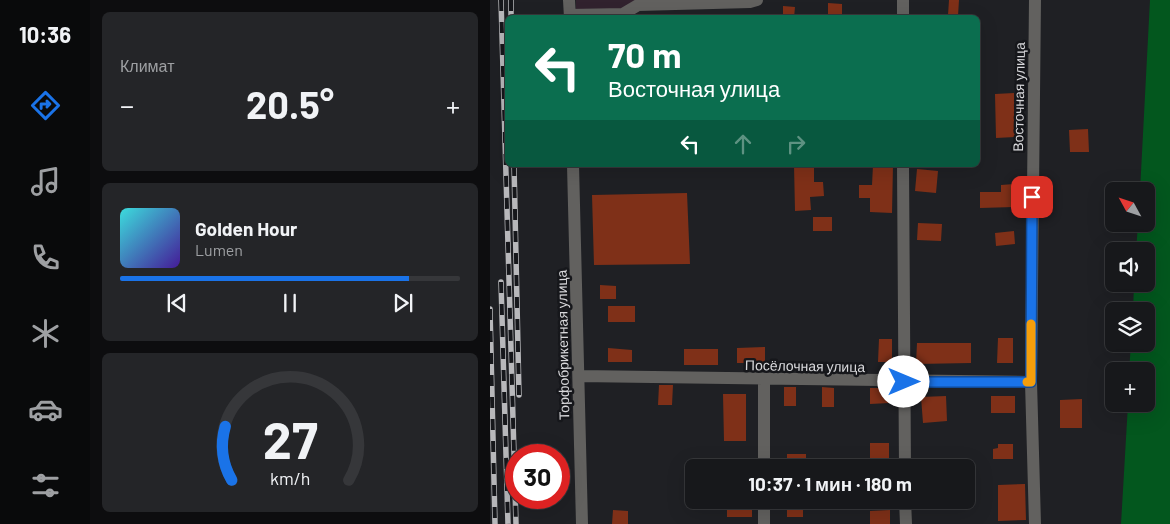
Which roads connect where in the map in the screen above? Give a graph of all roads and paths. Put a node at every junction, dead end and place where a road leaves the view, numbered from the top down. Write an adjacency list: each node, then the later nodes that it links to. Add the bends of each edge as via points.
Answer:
1 (569, 0): 5 (street)
2 (757, 0): 6 (street, via 638,5 623,14)
3 (903, 0): 7 (street)
4 (1035, 0): 13 (street, Восточная улица)
5 (570, 15)
6 (596, 15)
7 (903, 15)
8 (573, 167): 10 (street, Торфобрикетная улица)
9 (904, 167): 12 (street)
10 (579, 376): 11 (street, Посёлочная улица); 18 (street, Торфобрикетная улица)
11 (764, 380): 12 (street, Посёлочная улица); 14 (street)
12 (904, 382): 13 (street, Посёлочная улица); 15 (street)
13 (1031, 382): 21 (street, Восточная улица)
14 (764, 459)
15 (905, 459)
16 (764, 509): 19 (street)
17 (906, 509): 20 (street)
18 (582, 524)
19 (764, 524)
20 (906, 524)
21 (1035, 524)

